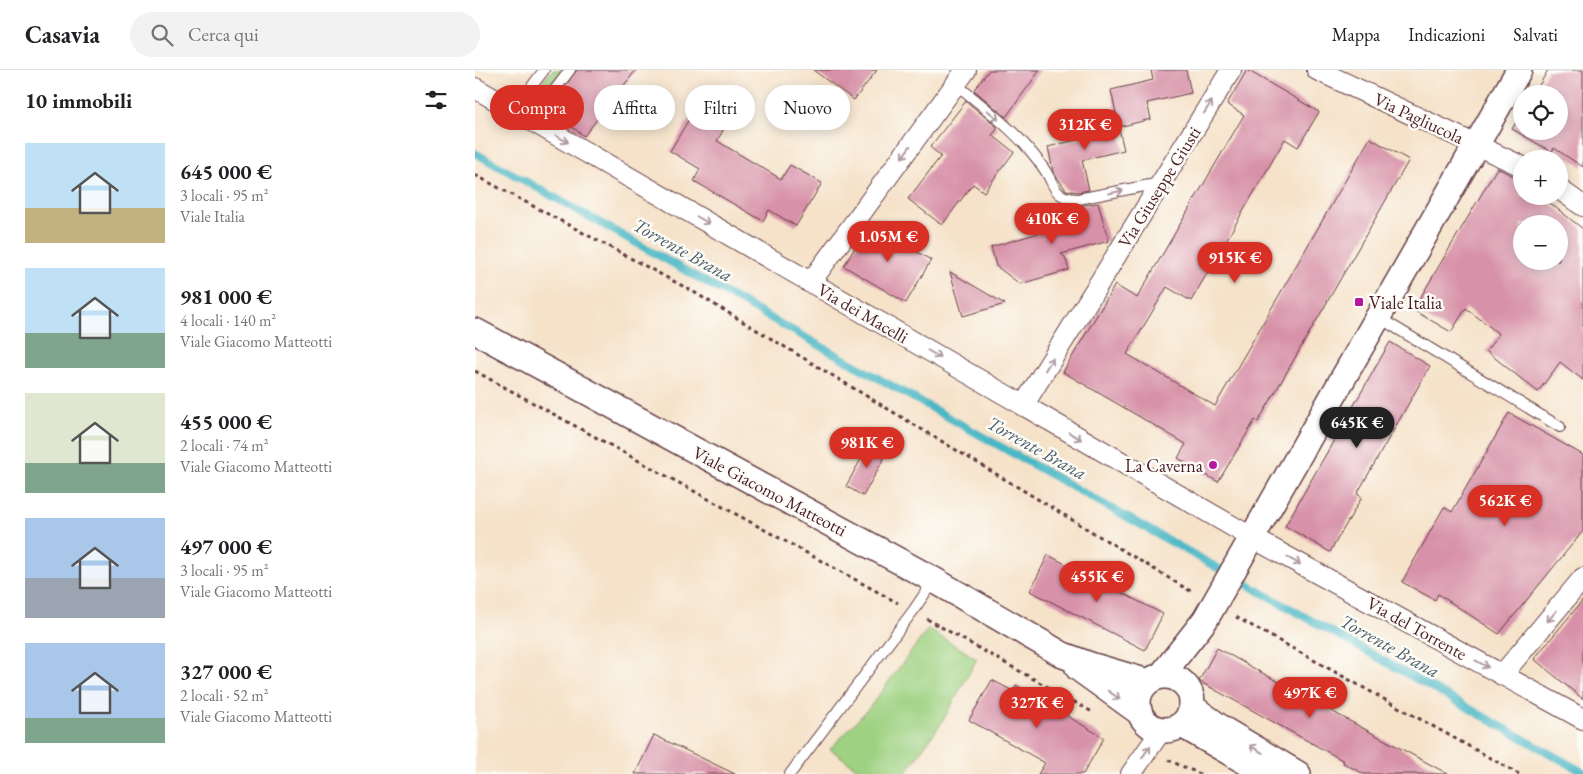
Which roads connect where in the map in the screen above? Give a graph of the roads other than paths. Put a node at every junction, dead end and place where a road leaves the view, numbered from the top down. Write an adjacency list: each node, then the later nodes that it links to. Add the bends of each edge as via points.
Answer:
1 (544, 70): 7 (lane)
2 (570, 70): 8 (lane)
3 (1231, 70): 12 (street, Via Giuseppe Giusti, one-way to 3)
4 (1317, 70): 10 (street, Via Pagliucola)
5 (1519, 70): 10 (street)
6 (961, 77): 12 (lane, one-way to 12, via 1044,167 1057,192 1065,198 1079,199); 15 (street, one-way to 15)
7 (533, 85)
8 (558, 85)
9 (475, 88): 15 (street, Via dei Macelli, one-way to 15)
10 (1476, 145): 11 (street, Via Pagliucola); 16 (street)
11 (1513, 162)
12 (1161, 183): 18 (street, Via Giuseppe Giusti, one-way to 12)
13 (1568, 195): 14 (street)
14 (1583, 206)
15 (810, 282): 18 (street, Via dei Macelli, one-way to 18)
16 (1377, 317): 19 (lane); 20 (street)
17 (475, 331): 22 (street, Viale Giacomo Matteotti)
18 (1023, 406): 20 (street, Via dei Macelli, one-way to 20)
19 (1560, 427)
20 (1246, 546): 24 (street, Via del Torrente, one-way to 24); 25 (street, via 1213,606)
21 (1583, 578): 24 (street, one-way to 24)
22 (934, 580): 23 (street, Viale Giacomo Matteotti); 29 (lane)
23 (1063, 655): 25 (street, Viale Giacomo Matteotti, via 1089,665); 26 (street, Viale Giacomo Matteotti, one-way to 26, via 1084,674)
24 (1502, 675): 27 (street, Via del Torrente)
25 (1164, 680): 26 (street, via 1138,698); 28 (street, via 1190,692)
26 (1139, 712): 28 (street, via 1147,724)
27 (1583, 719)
28 (1179, 721): 30 (street, one-way to 28); 31 (street); 32 (street, one-way to 28, via 1224,730)
29 (790, 774)
30 (1131, 774)
31 (1267, 774)
32 (1298, 774)

